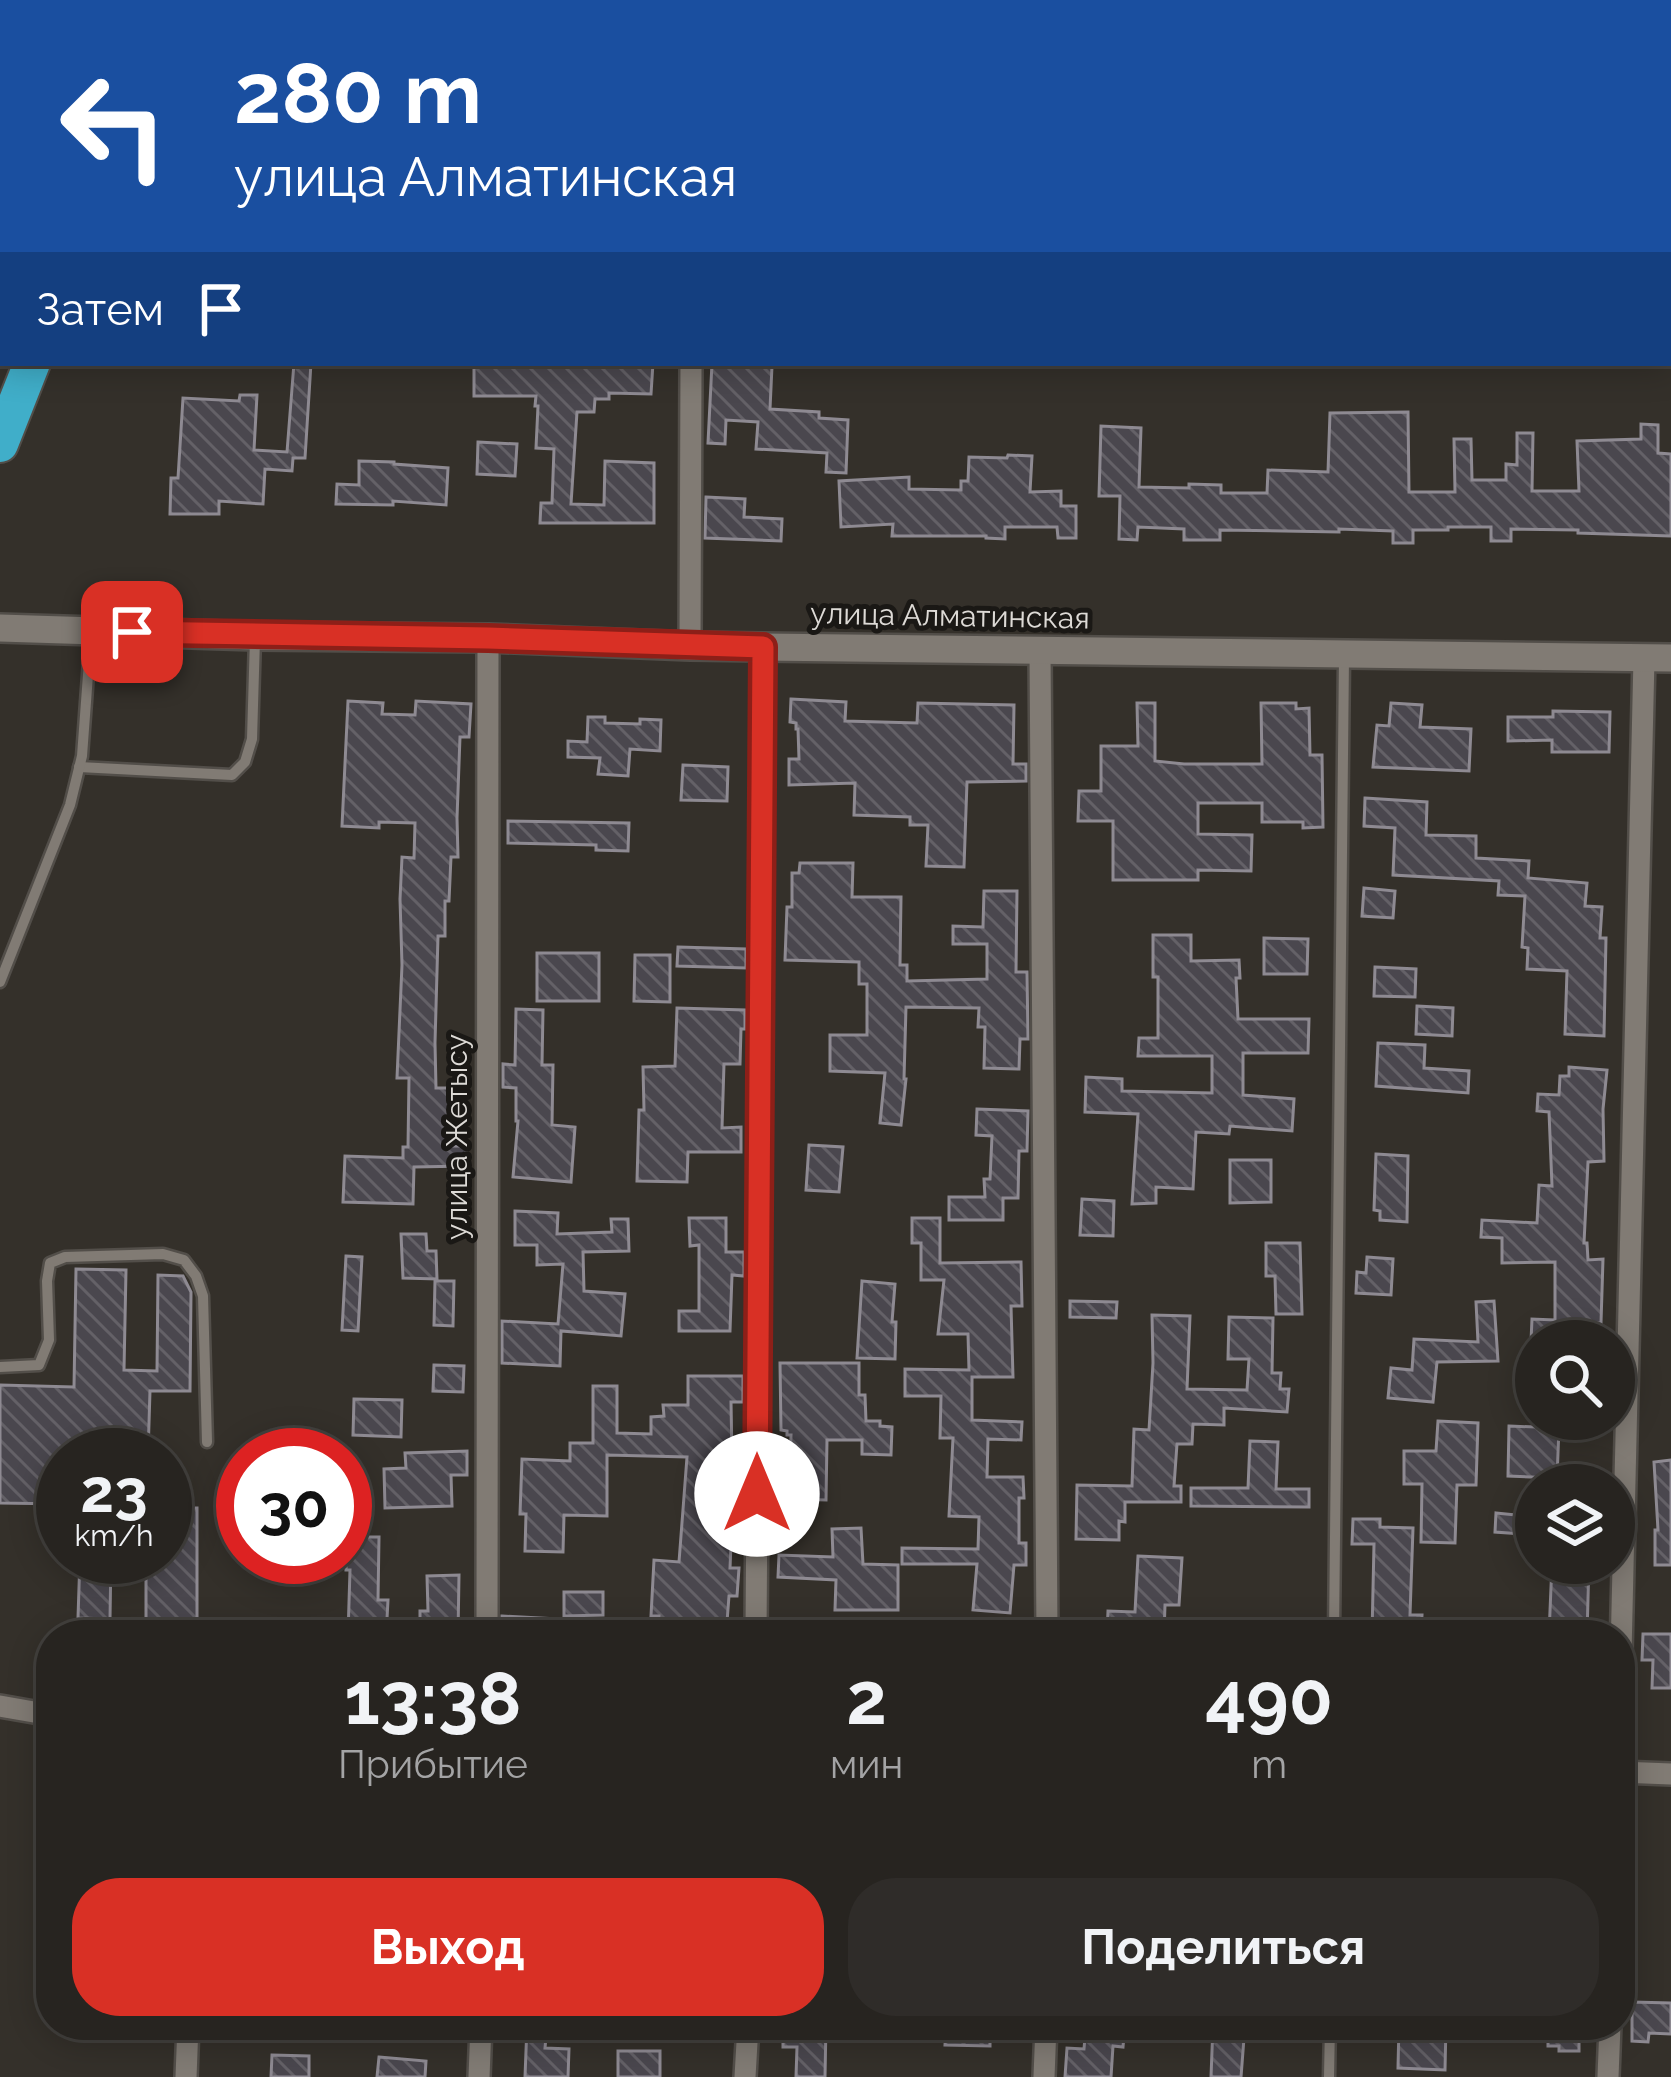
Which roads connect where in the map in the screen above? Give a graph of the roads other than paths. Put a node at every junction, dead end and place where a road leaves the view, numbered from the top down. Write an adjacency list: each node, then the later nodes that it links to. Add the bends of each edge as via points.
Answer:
1 (31, 366): 3 (highway)
2 (691, 366): 8 (street)
3 (0, 444)
4 (6, 629): 5 (street, улица Алматинская)
5 (92, 631): 6 (street, улица Алматинская); 13 (lane)
6 (255, 636): 7 (street, улица Алматинская); 13 (lane, via 252,739 232,775)
7 (488, 638): 8 (street, улица Алматинская); 17 (street, улица Жетысу)
8 (690, 646): 9 (street, улица Алматинская)
9 (763, 647): 10 (street, улица Алматинская); 18 (street)
10 (1040, 650): 11 (street, улица Алматинская); 19 (street)
11 (1344, 654): 12 (street, улица Алматинская); 20 (lane)
12 (1658, 658): 21 (street)
13 (79, 767): 14 (lane)
14 (0, 982)
15 (0, 1366): 16 (lane, via 39,1365 49,1340 50,1263 163,1254 184,1260 203,1296)
16 (206, 1442)
17 (487, 1620)
18 (756, 1620)
19 (1047, 1620)
20 (1334, 1620)
21 (1623, 1620)
22 (0, 1706): 23 (street)
23 (36, 1712)
24 (1635, 1773): 25 (street)
25 (1671, 1774)
26 (187, 2040): 32 (street)
27 (480, 2040): 33 (street)
28 (747, 2040): 34 (street)
29 (1045, 2040): 35 (street)
30 (1330, 2040): 36 (lane)
31 (1609, 2040): 37 (street)
32 (186, 2077)
33 (479, 2077)
34 (746, 2077)
35 (1044, 2077)
36 (1329, 2077)
37 (1608, 2077)

